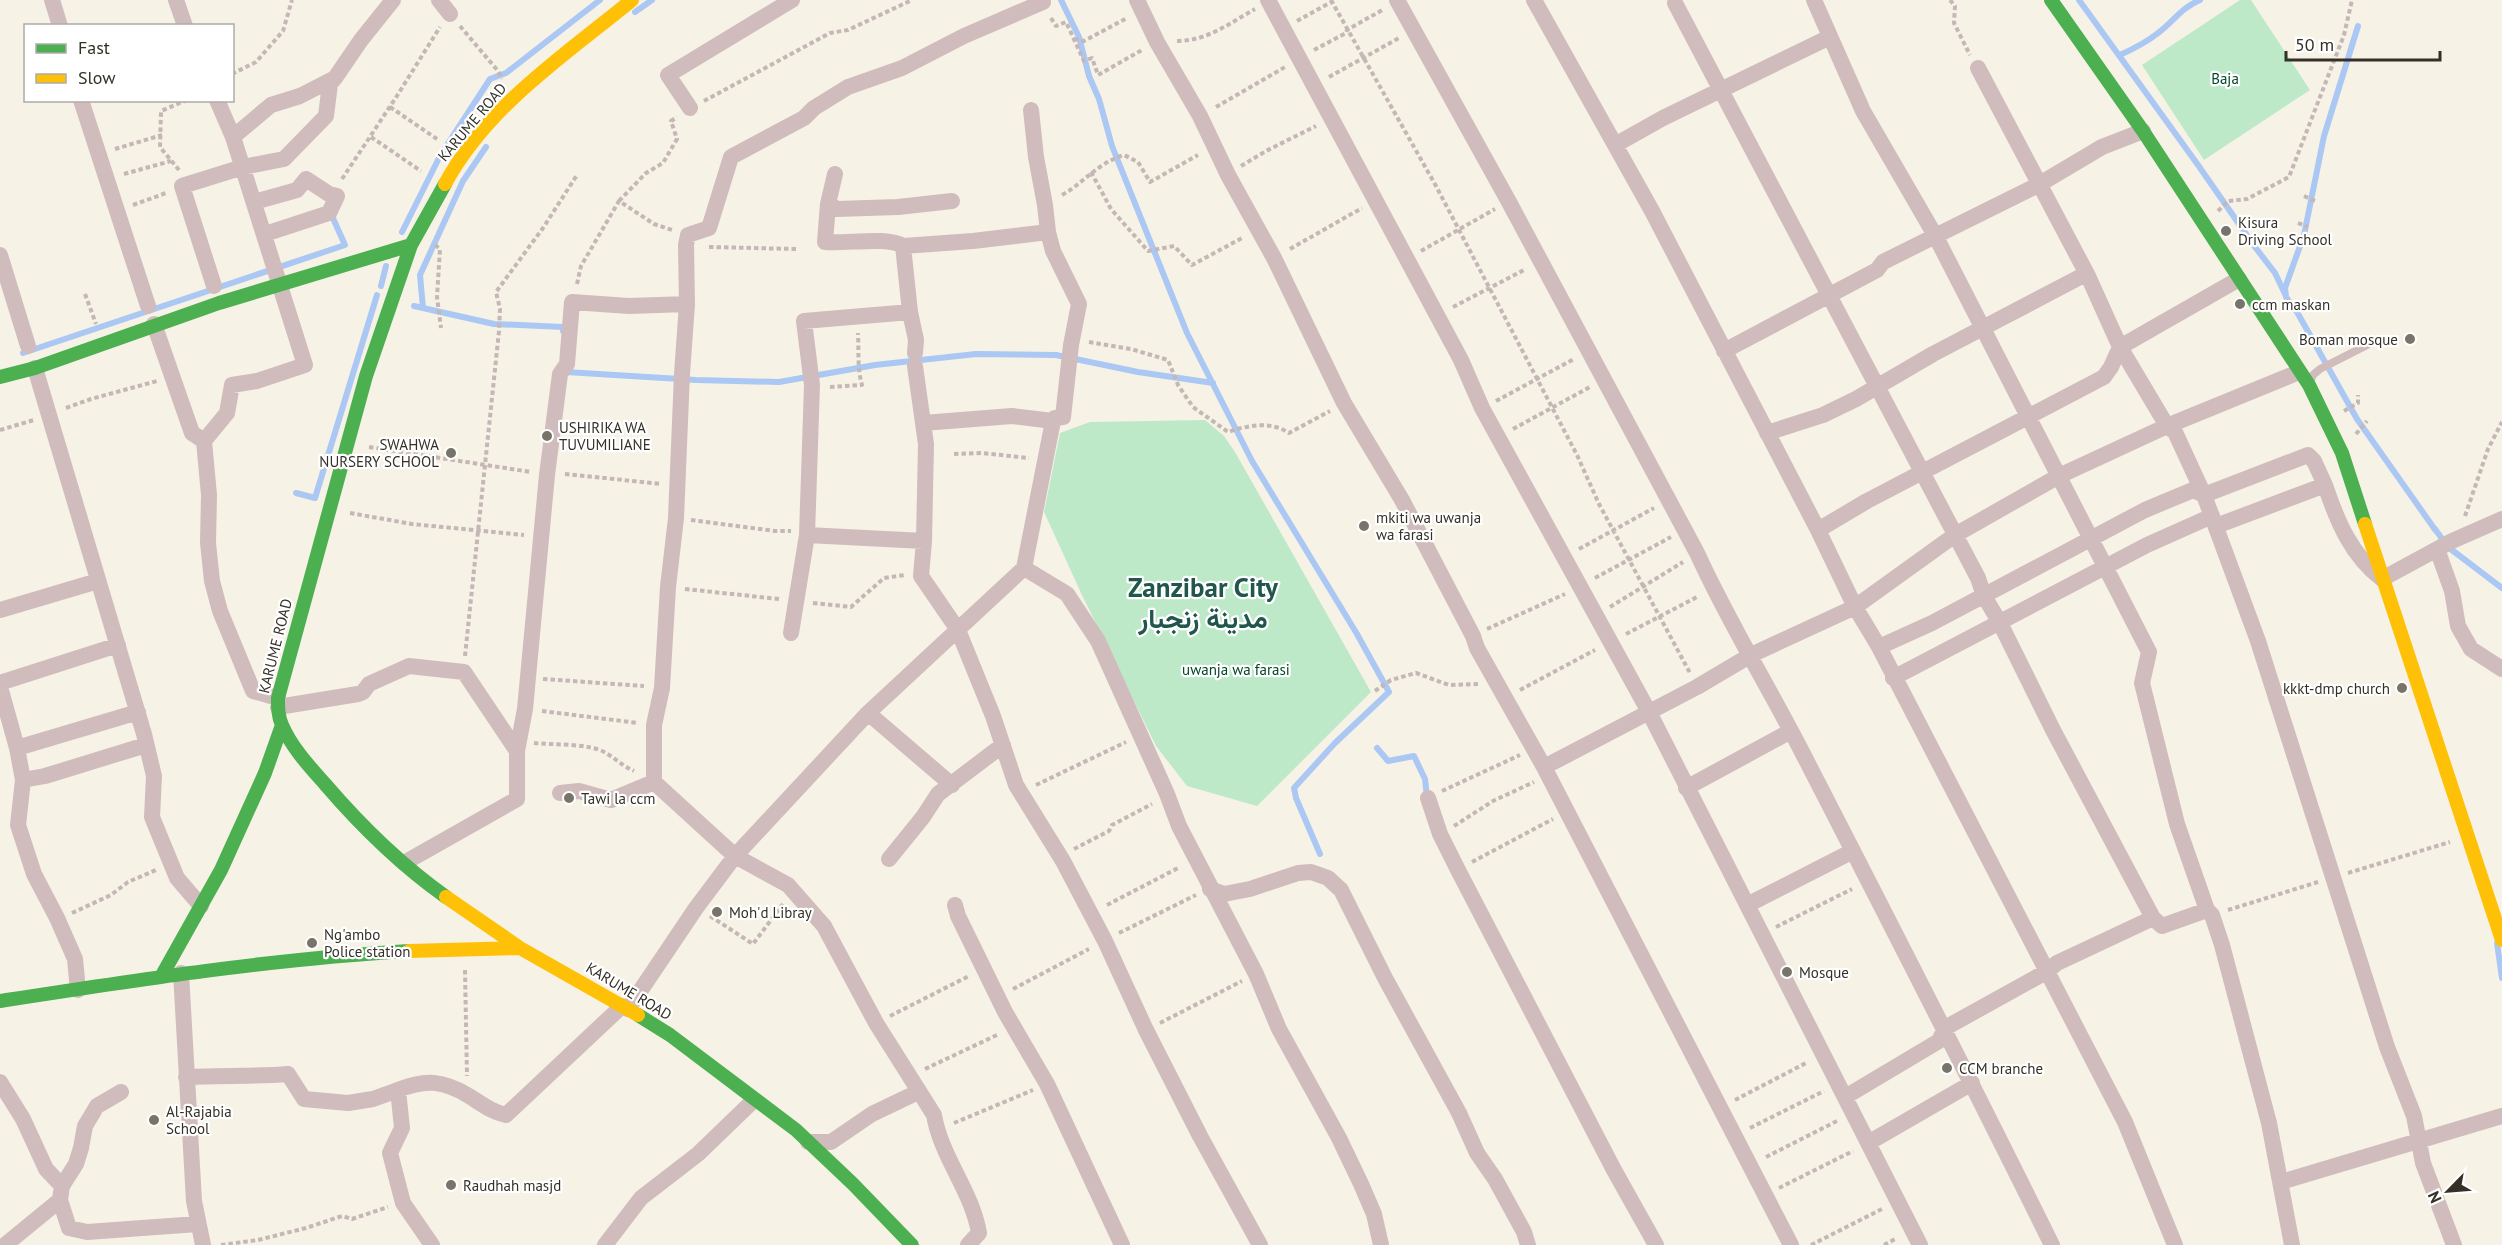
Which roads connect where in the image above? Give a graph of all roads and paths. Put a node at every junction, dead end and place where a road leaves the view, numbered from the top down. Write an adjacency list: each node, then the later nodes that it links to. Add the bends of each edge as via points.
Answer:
1 (51, 0): 21 (street)
2 (176, 0): 22 (street)
3 (292, 0): 32 (path, via 283,31 256,62)
4 (393, 0): 33 (street)
5 (439, 0): 20 (street)
6 (632, 0): 83 (street, KARUME ROAD, via 504,105 452,170)
7 (792, 0): 41 (street, via 668,75)
8 (912, 0): 41 (path, via 848,30 830,33)
9 (1534, 0): 51 (street)
10 (1814, 0): 26 (street)
11 (1950, 0): 31 (path, via 1955,6 1954,23)
12 (2051, 0): 45 (street)
13 (2352, 0): 73 (path, via 2344,35 2289,177 2247,200 2228,201)
14 (1268, 1): 23 (street); 28 (path, via 1215,32 1190,41)
15 (1332, 1): 23 (path); 24 (path)
16 (1397, 1): 24 (path); 25 (street)
17 (1043, 2): 27 (path, via 1056,26 1066,22); 81 (street, via 902,68 848,87 804,118 731,157 709,228)
18 (1676, 3): 36 (street)
19 (1139, 4): 27 (path, via 1133,15 1081,41); 28 (street)
20 (450, 14): 34 (path); 40 (path)
21 (59, 24)
22 (183, 24)
23 (1283, 28): 30 (street)
24 (1347, 30): 29 (path); 30 (path)
25 (1414, 31): 29 (path); 70 (street)
26 (1830, 37): 36 (street); 82 (street, via 1863,111)
27 (1074, 38): 28 (path, via 1084,60 1092,58 1098,75)
28 (1157, 42): 43 (street)
29 (1364, 57): 35 (path); 78 (path)
30 (1300, 58): 35 (street); 43 (path)
31 (1978, 68): 61 (street)
32 (234, 73)
33 (335, 78): 47 (street, via 271,105); 54 (street, via 330,84 326,116 284,159)
34 (501, 79)
35 (1313, 86): 44 (street)
36 (1721, 89): 51 (street); 96 (street)
37 (82, 102): 52 (street)
38 (182, 102): 46 (path, via 161,111)
39 (218, 102): 47 (street)
40 (390, 107): 48 (path); 49 (path)
41 (690, 108): 66 (path, via 671,121 677,139 663,163 646,173)
42 (1032, 110): 72 (street)
43 (1200, 116): 50 (street)
44 (1330, 116): 58 (path); 65 (street)
45 (2143, 131): 61 (street, via 2102,147); 93 (street)
46 (162, 135): 52 (path); 53 (path, via 160,147)
47 (233, 137): 54 (street)
48 (371, 137): 55 (path); 63 (path, via 335,188)
49 (437, 140)
50 (1215, 145): 56 (path, via 1150,182 1138,162 1124,155); 58 (street)
51 (1615, 145): 113 (street)
52 (100, 154): 60 (street)
53 (171, 161): 60 (path); 62 (path, via 179,170)
54 (243, 167): 62 (street); 69 (street)
55 (421, 171)
56 (1090, 172): 72 (path, via 1072,190); 77 (path, via 1111,209 1148,251 1174,246 1192,265)
57 (835, 174): 71 (street)
58 (1228, 174): 77 (street)
59 (577, 175): 142 (path, via 496,291 499,331)
60 (108, 178): 74 (street)
61 (2038, 185): 82 (street); 92 (street)
62 (182, 186): 74 (path); 94 (street)
63 (337, 196): 69 (street, via 306,179 297,190); 80 (street, via 329,213)
64 (2304, 196): 68 (path)
65 (1376, 200): 88 (path); 89 (street)
66 (619, 201): 81 (path, via 654,224); 98 (path, via 581,266)
67 (952, 201): 71 (street, via 837,209)
68 (2315, 201)
69 (254, 202): 80 (street)
70 (1509, 202): 78 (path); 90 (street)
71 (828, 204): 84 (street, via 825,242 888,241)
72 (1045, 204): 79 (street)
73 (2222, 206)
74 (118, 210): 100 (street)
75 (2298, 223): 76 (path)
76 (2308, 227)
77 (1258, 230): 88 (street)
78 (1458, 230): 89 (path); 95 (path)
79 (1048, 232): 84 (street); 109 (street, via 1079,304)
80 (265, 234): 91 (street)
81 (688, 235): 86 (path, via 710,248); 99 (street)
82 (1936, 237): 96 (street, via 1882,262 1876,270); 107 (street)
83 (411, 245): 91 (street); 139 (street, KARUME ROAD, via 366,376)
84 (903, 246): 101 (street)
85 (440, 249): 106 (path, via 437,297)
86 (796, 249)
87 (0, 255): 110 (street)
88 (1274, 258): 123 (street)
89 (1407, 259): 102 (street)
90 (1540, 261): 95 (path); 112 (street)
91 (278, 273): 105 (street); 138 (street, via 305,365 232,385 227,413)
92 (2088, 276): 107 (street); 111 (street)
93 (2240, 279): 111 (street); 118 (street)
94 (214, 286)
95 (1488, 288): 102 (path); 119 (path)
96 (1830, 293): 113 (street); 121 (street)
97 (85, 294): 104 (path, via 96,324)
98 (572, 303): 99 (street); 144 (street)
99 (687, 304): 146 (street)
100 (148, 306)
101 (910, 312): 103 (street); 131 (street)
102 (1437, 316): 124 (street)
103 (857, 318): 117 (street, via 804,321); 117 (path, via 862,386 827,387)
104 (103, 322)
105 (154, 324): 114 (street); 116 (street)
106 (441, 328)
107 (1982, 328): 121 (street); 128 (street)
108 (2377, 340): 118 (lane)
109 (1071, 345): 123 (path, via 1089,342 1168,360 1193,407 1228,432 1245,426 1278,426 1289,433); 129 (street, via 1062,417)
110 (28, 346)
111 (2120, 347): 128 (street, via 2104,377); 133 (street)
112 (1589, 350): 119 (path); 120 (street)
113 (1724, 351): 135 (street)
114 (35, 368): 115 (street); 127 (street)
115 (0, 377)
116 (172, 377): 127 (path); 138 (street, via 192,433)
117 (811, 378): 158 (street)
118 (2304, 378): 133 (street); 169 (street, via 2342,453)
119 (1538, 380): 124 (path); 125 (path)
120 (1605, 380): 125 (path); 149 (street)
121 (1876, 387): 135 (street, via 1823,415); 143 (street)
122 (2358, 396): 126 (path, via 2358,403)
123 (1344, 403): 180 (street, via 1402,500)
124 (1482, 408): 137 (street)
125 (1552, 408): 137 (path); 155 (path)
126 (2345, 410)
127 (49, 415): 134 (path); 170 (street)
128 (2027, 418): 143 (street); 145 (street)
129 (1053, 421): 131 (street, via 1012,416); 141 (street)
130 (2502, 422): 163 (path)
131 (923, 423): 162 (street)
132 (2366, 423): 136 (path)
133 (2168, 426): 145 (street); 148 (street, via 2175,432)
134 (0, 430)
135 (1767, 433): 156 (street)
136 (2358, 433)
137 (1499, 437): 165 (street)
138 (204, 441): 194 (street, via 208,543 220,610 253,691)
139 (348, 443): 142 (path); 150 (street, KARUME ROAD)
140 (954, 454): 141 (path)
141 (1044, 460): 168 (street)
142 (484, 465): 144 (path); 154 (path)
143 (1921, 472): 156 (street); 159 (street)
144 (547, 475): 146 (path); 160 (street)
145 (2059, 476): 159 (street); 161 (street)
146 (677, 485): 151 (street)
147 (2325, 485): 148 (street, via 2308,455); 153 (street); 169 (street, via 2347,540 2365,566)
148 (2204, 495): 153 (street); 161 (street, via 2193,490 2145,510)
149 (1668, 501): 155 (path); 157 (street)
150 (328, 509): 154 (path, via 412,524); 194 (street, KARUME ROAD)
151 (676, 518): 158 (path); 192 (street)
152 (2502, 519): 163 (street)
153 (2214, 521): 167 (street, via 2147,545); 271 (street, via 2258,641 2387,1047 2414,1116)
154 (477, 530): 160 (path); 185 (path)
155 (1614, 530): 165 (path); 166 (path)
156 (1818, 530): 174 (street)
157 (1683, 531): 164 (street); 166 (path)
158 (807, 533): 162 (street); 179 (street)
159 (1955, 535): 173 (street); 174 (street)
160 (541, 537): 186 (street)
161 (2091, 540): 167 (street); 173 (street)
162 (924, 542): 178 (street, via 921,576)
163 (2447, 544): 169 (street); 184 (street, via 2458,626 2471,649)
164 (1697, 554): 172 (path); 183 (street)
165 (1565, 557): 171 (street)
166 (1629, 558): 171 (path); 172 (path)
167 (2105, 567): 177 (street); 234 (street, via 2149,652 2142,683 2177,824)
168 (1024, 568): 178 (street); 202 (street, via 1067,594 1098,641)
169 (2382, 579): 239 (street)
170 (99, 581): 175 (street); 181 (street)
171 (1581, 586): 176 (street); 180 (path)
172 (1646, 587): 176 (path); 191 (path)
173 (1984, 596): 177 (street); 182 (street)
174 (1855, 607): 182 (street); 183 (street)
175 (0, 610)
176 (1597, 614): 197 (street)
177 (2001, 623): 187 (street); 237 (street)
178 (957, 630): 198 (street); 204 (street)
179 (791, 633)
180 (1473, 636): 189 (street)
181 (118, 645): 188 (street); 196 (street)
182 (1879, 647): 187 (street)
183 (1751, 655): 191 (street); 201 (street)
184 (2502, 669)
185 (464, 672): 194 (street, via 409,666 369,684 358,694); 205 (street)
186 (527, 678): 192 (path); 195 (street)
187 (1893, 678): 243 (street)
188 (0, 683)
189 (1497, 684): 193 (path, via 1449,685 1416,673 1391,680); 207 (street)
190 (0, 687): 206 (street)
191 (1697, 687): 197 (street)
192 (662, 688): 200 (street)
193 (1375, 691)
194 (278, 702): 199 (street, KARUME ROAD)
195 (525, 709): 200 (path); 205 (street)
196 (138, 712): 203 (street); 206 (street)
197 (1649, 712): 208 (street); 212 (street)
198 (868, 713): 211 (street); 220 (street)
199 (282, 725): 225 (street, KARUME ROAD, via 298,753 355,819); 232 (street, via 265,773)
200 (654, 725): 210 (street)
201 (1791, 731): 212 (street); 219 (street)
202 (1140, 735): 213 (path); 215 (street)
203 (146, 745): 209 (street); 224 (street, via 154,776 152,817)
204 (1003, 745): 211 (street); 213 (street)
205 (518, 747): 210 (path, via 584,747 605,752); 225 (street, via 517,799)
206 (17, 748): 209 (street)
207 (1534, 748): 208 (street); 216 (path)
208 (1546, 771): 217 (street); 218 (path, via 1515,793 1493,801)
209 (23, 780): 236 (street, via 18,825 34,874)
210 (654, 782): 214 (street, via 611,800 579,791); 220 (street)
211 (952, 785): 222 (street, via 938,794)
212 (1686, 788): 231 (street)
213 (1022, 792): 221 (street)
214 (560, 793)
215 (1167, 794): 221 (path); 223 (street)
216 (1428, 798): 218 (street)
217 (1566, 811): 226 (path); 266 (street)
218 (1440, 834): 226 (street)
219 (1853, 851): 227 (street); 231 (street)
220 (735, 856): 229 (street, via 788,885); 233 (street)
221 (1060, 856): 235 (street)
222 (889, 859)
223 (1195, 860): 228 (street); 235 (path)
224 (170, 862): 232 (street, via 177,878); 236 (path, via 128,882 111,896)
225 (404, 863): 240 (street, KARUME ROAD)
226 (1458, 870): 293 (street)
227 (1868, 881): 238 (path); 252 (street)
228 (1210, 889): 245 (street); 292 (street, via 1224,894 1311,872 1328,878 1341,890 1467,1133 1520,1223)
229 (793, 892): 233 (path, via 753,944); 250 (street, via 827,931)
230 (955, 905): 242 (street)
231 (1747, 905): 238 (street)
232 (201, 906): 246 (street)
233 (696, 908): 249 (street)
234 (2207, 910): 237 (street, via 2162,926); 275 (street, via 2225,956 2270,1123)
235 (1090, 914): 253 (street)
236 (57, 918): 247 (street, via 75,959)
237 (2153, 918): 243 (street, via 2057,963)
238 (1762, 934): 254 (street)
239 (2502, 940)
240 (520, 948): 241 (street); 249 (street, KARUME ROAD)
241 (460, 949): 244 (street, via 341,955); 264 (path, via 467,976)
242 (984, 968): 250 (path); 251 (street)
243 (2046, 972): 252 (street); 298 (street, via 2125,1122)
244 (181, 973): 246 (street); 255 (street)
245 (1256, 974): 253 (path); 291 (street, via 1279,1029 1361,1184 1374,1214)
246 (161, 977): 247 (street)
247 (78, 990): 248 (street)
248 (0, 1001)
249 (625, 1007): 264 (street, via 506,1115 491,1111); 265 (street, KARUME ROAD, via 670,1035)
250 (876, 1023): 256 (street)
251 (1014, 1027): 256 (path); 259 (street)
252 (1945, 1028): 258 (street); 261 (street, via 1939,1041)
253 (1146, 1030): 290 (street)
254 (1822, 1055): 261 (street); 266 (path)
255 (186, 1077): 260 (street, via 288,1074 304,1098 348,1103); 280 (street)
256 (908, 1077): 263 (street)
257 (0, 1082): 276 (street)
258 (1972, 1083): 273 (street); 297 (street)
259 (1047, 1084): 269 (path); 289 (street)
260 (398, 1090): 264 (street, via 418,1082 436,1082); 279 (street, via 402,1128 390,1153)
261 (1841, 1091): 267 (street); 270 (path)
262 (121, 1092): 276 (street, via 97,1106 85,1126 76,1164)
263 (918, 1092): 269 (street, via 934,1115); 272 (street, via 872,1114 831,1142)
264 (468, 1095)
265 (753, 1100): 272 (street, KARUME ROAD); 286 (street, via 698,1154 641,1198)
266 (1718, 1107): 270 (street)
267 (1853, 1113): 273 (street); 274 (path)
268 (2502, 1116): 271 (street)
269 (936, 1131): 288 (street, via 976,1212 980,1233)
270 (1736, 1135): 274 (street)
271 (2418, 1140): 275 (street); 300 (street)
272 (808, 1142): 287 (street, KARUME ROAD)
273 (1868, 1143): 277 (path); 278 (street)
274 (1749, 1166): 277 (street)
275 (2281, 1182): 299 (street)
276 (61, 1193): 281 (street, via 69,1228); 282 (street)
277 (1765, 1195): 294 (street)
278 (1897, 1201): 295 (path); 296 (street)
279 (403, 1203): 284 (path, via 352,1219 342,1216 258,1240); 285 (street)
280 (198, 1224): 281 (street, via 107,1231); 283 (street)
281 (77, 1238)
282 (5, 1245)
283 (203, 1245)
284 (221, 1245)
285 (432, 1245)
286 (605, 1245)
287 (912, 1245)
288 (968, 1245)
289 (1122, 1245)
290 (1260, 1245)
291 (1381, 1245)
292 (1528, 1245)
293 (1656, 1245)
294 (1791, 1245)
295 (1810, 1245)
296 (1920, 1245)
297 (2052, 1245)
298 (2175, 1245)
299 (2292, 1245)
300 (2454, 1245)

